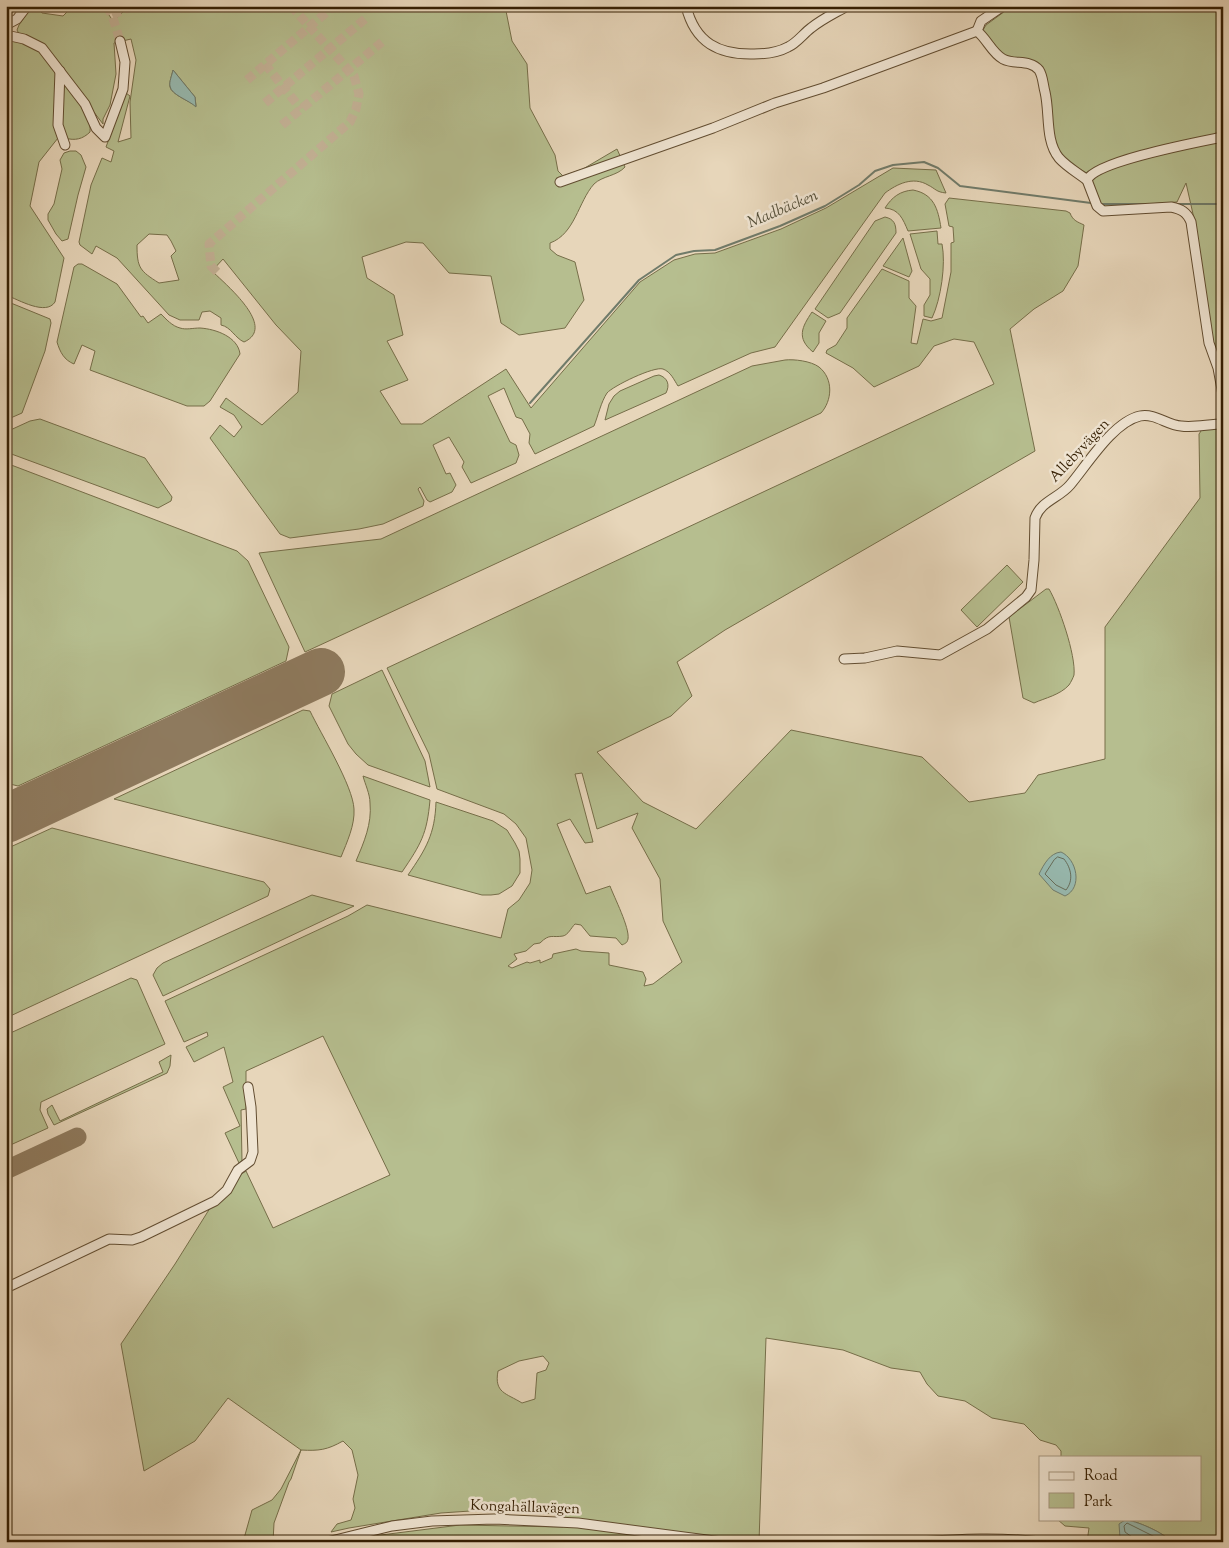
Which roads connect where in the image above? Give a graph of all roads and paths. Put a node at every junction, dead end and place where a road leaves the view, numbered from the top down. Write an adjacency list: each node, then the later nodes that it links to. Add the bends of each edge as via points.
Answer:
1 (27, 6): 5 (street, via 17,19)
2 (686, 6): 3 (street, via 698,32 712,46 733,54 766,54 786,48 812,27)
3 (847, 6)
4 (1003, 6): 6 (street, via 981,21)
5 (6, 25)
6 (977, 31): 12 (street, via 1003,59 1038,68 1047,102 1053,148 1064,163); 13 (street)
7 (6, 35): 9 (street, via 42,48)
8 (120, 41): 9 (street, via 125,62 122,89 104,137)
9 (60, 70): 11 (street, via 58,125)
10 (1223, 137): 12 (street, via 1137,156 1094,171)
11 (65, 145)
12 (1086, 180): 14 (street, via 1097,206 1103,211 1171,207 1188,214 1209,343)
13 (560, 182)
14 (1223, 395)
15 (1223, 424): 16 (street, Allebyvägen, via 1181,426 1146,416 1130,421 1102,444 1067,489 1037,512 1034,518 1031,590 987,629 940,655 897,651)
16 (844, 659)
17 (248, 1087): 18 (street, via 253,1152 250,1162 238,1170 222,1196 141,1237 109,1239)
18 (6, 1288)
19 (327, 1542): 20 (street, Kongahällavägen, via 392,1526 494,1519 578,1523)
20 (722, 1542)
21 (920, 1542): 22 (street, via 990,1538)
22 (1040, 1542)

